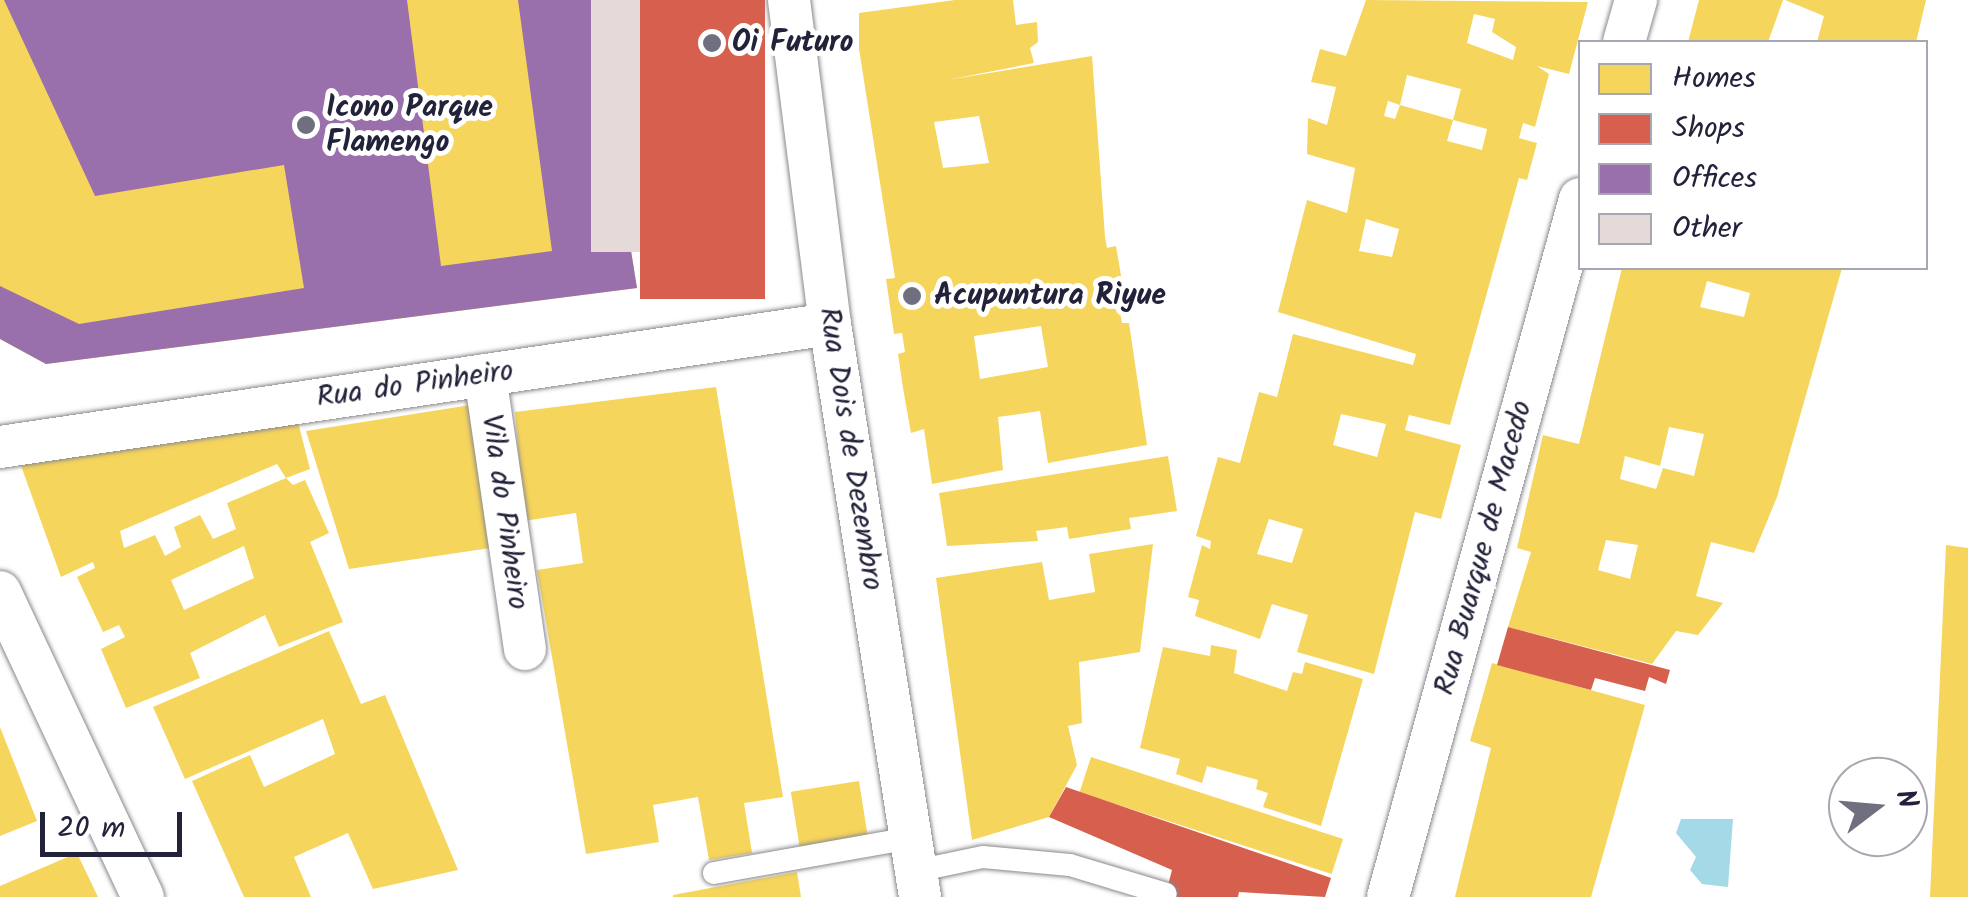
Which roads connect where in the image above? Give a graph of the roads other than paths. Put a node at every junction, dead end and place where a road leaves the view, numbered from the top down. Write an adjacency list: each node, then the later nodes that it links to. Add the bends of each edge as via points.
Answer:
1 (790, 0): 5 (street, Rua Dois de Dezembro)
2 (1636, 0): 3 (street)
3 (1625, 40)
4 (1578, 207): 14 (street, Rua Buarque de Macedo)
5 (830, 324): 6 (street, Rua do Pinheiro); 10 (street, Rua Dois de Dezembro)
6 (484, 375): 7 (street, Rua do Pinheiro); 9 (street, Vila do Pinheiro)
7 (0, 447)
8 (0, 592): 13 (street)
9 (525, 649)
10 (915, 869): 11 (lane); 12 (lane, via 983,857 1070,864)
11 (714, 873)
12 (1166, 894)
13 (143, 897)
14 (1388, 897)

